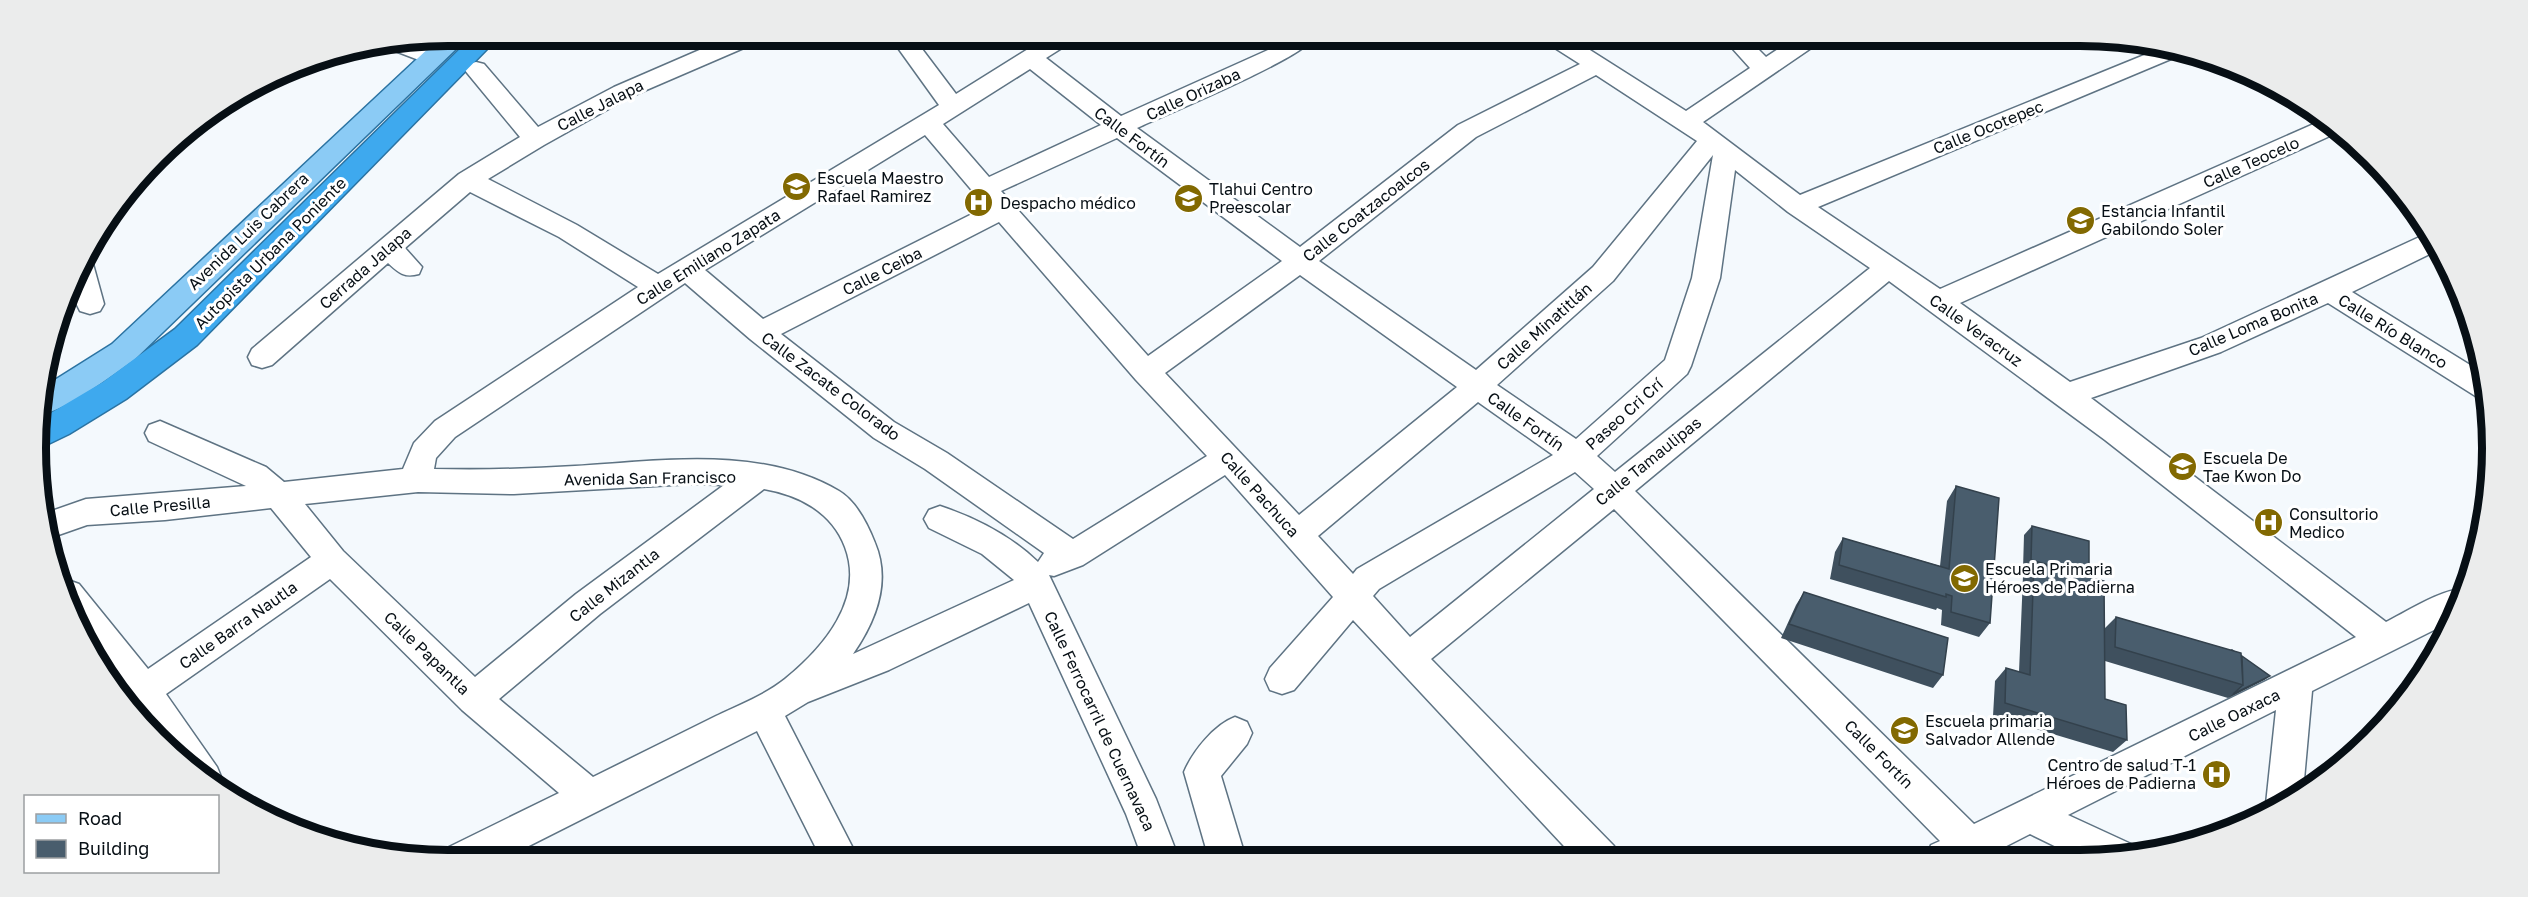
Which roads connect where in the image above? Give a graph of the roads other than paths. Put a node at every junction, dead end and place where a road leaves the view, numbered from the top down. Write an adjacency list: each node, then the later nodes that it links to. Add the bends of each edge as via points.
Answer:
1 (462, 46): 44 (highway, Autopista Urbana Poniente, via 160,334)
2 (490, 46): 47 (main road, via 174,360)
3 (729, 46): 21 (street, Calle Jalapa, via 622,92)
4 (906, 46): 17 (street, Calle Pachuca)
5 (1049, 46): 14 (street, Calle Emiliano Zapata)
6 (1290, 46): 19 (street, Calle Orizaba)
7 (1568, 46): 15 (street, Calle Veracruz)
8 (1742, 46): 16 (street)
9 (1798, 46): 16 (street)
10 (420, 47): 11 (street)
11 (439, 50): 43 (main road, Avenida Luis Cabrera, via 123,352)
12 (2164, 55): 25 (street, Calle Ocotepec)
13 (478, 56): 21 (street); 45 (highway, Autopista Urbana Poniente, via 186,337 116,391)
14 (1030, 57): 17 (street, Calle Emiliano Zapata); 19 (street, Calle Fortín)
15 (1597, 65): 18 (street, Calle Veracruz); 28 (street, Calle Coatzacoalcos, via 1467,131)
16 (1764, 68): 18 (street)
17 (940, 114): 24 (street, Calle Pachuca); 31 (street, Calle Emiliano Zapata)
18 (1686, 122): 22 (street, Calle Veracruz)
19 (1119, 129): 24 (street, Calle Orizaba); 28 (street, Calle Fortín)
20 (2324, 130): 35 (street, Calle Teocelo)
21 (535, 139): 23 (street, Calle Jalapa)
22 (1719, 144): 25 (street, Calle Veracruz); 41 (street, Calle Minatitlán, via 1603,274); 48 (street, Paseo Cri Crí, via 1706,278 1677,366)
23 (468, 180): 27 (street, Cerrada Jalapa); 33 (street, via 568,231)
24 (994, 198): 37 (street, Calle Ceiba); 39 (street, Calle Pachuca)
25 (1797, 206): 30 (street, Calle Veracruz)
26 (2426, 244): 34 (street, Calle Loma Bonita)
27 (388, 248): 29 (street); 38 (street, Cerrada Jalapa)
28 (1299, 262): 39 (street, Calle Coatzacoalcos); 41 (street, Calle Fortín)
29 (409, 267)
30 (1889, 267): 35 (street, Calle Veracruz); 52 (street, Calle Tamaulipas)
31 (686, 269): 33 (street, Calle Emiliano Zapata); 37 (street, Calle Zacate Colorado)
32 (84, 280): 36 (street)
33 (658, 287): 51 (street, Calle Emiliano Zapata, via 445,429 423,452 418,462)
34 (2330, 291): 40 (street, Calle Río Blanco); 42 (street, Calle Loma Bonita, via 2211,345)
35 (1938, 301): 42 (street, Calle Veracruz)
36 (90, 303)
37 (760, 332): 57 (street, Calle Zacate Colorado, via 884,430 945,467)
38 (262, 357)
39 (1146, 372): 49 (street, Calle Pachuca)
40 (2476, 380)
41 (1477, 386): 48 (street, Calle Fortín); 56 (street, Calle Minatitlán)
42 (2066, 395): 63 (street, Calle Veracruz)
43 (50, 398)
44 (48, 410)
45 (47, 431)
46 (160, 433): 53 (street, via 255,476)
47 (46, 444)
48 (1577, 456): 52 (street, Calle Fortín); 60 (street, Paseo Cri Crí, via 1368,579)
49 (1228, 458): 56 (street, Calle Pachuca); 57 (street, Avenida San Francisco)
50 (759, 476): 51 (street, Avenida San Francisco, via 645,474 545,480); 67 (street, Avenida San Francisco, via 798,485 830,501 849,522 866,554 864,600 841,645); 69 (street, Calle Mizantla, via 588,604)
51 (418, 480): 53 (street)
52 (1614, 489): 64 (street, Calle Tamaulipas); 81 (street, Calle Fortín)
53 (278, 494): 55 (street, Calle Presilla, via 86,512); 58 (street, Calle Papantla)
54 (940, 519): 59 (street, via 981,536)
55 (54, 524)
56 (1297, 535): 60 (street, Calle Pachuca)
57 (1072, 556): 59 (street, Avenida San Francisco)
58 (332, 560): 68 (street, Calle Barra Nautla); 69 (street, Calle Papantla)
59 (1034, 580): 67 (street, Avenida San Francisco, via 877,660); 78 (street, Calle Ferrocarril de Cuernavaca, via 1134,790)
60 (1353, 595): 64 (street, Calle Pachuca); 65 (street, Paseo Cri Crí)
61 (2449, 607): 63 (street, Calle Oaxaca)
62 (86, 622): 68 (street)
63 (2384, 639): 66 (street, Calle Oaxaca)
64 (1408, 658): 80 (street, Calle Pachuca)
65 (1282, 679)
66 (2296, 684): 73 (street); 75 (street, Calle Oaxaca)
67 (796, 692): 70 (street, Avenida San Francisco)
68 (135, 697): 72 (street)
69 (474, 699): 74 (street, Calle Papantla)
70 (764, 710): 74 (street, Avenida San Francisco); 77 (street)
71 (1235, 733): 79 (street, via 1202,772)
72 (170, 739)
73 (2285, 794)
74 (590, 797): 76 (street, Avenida San Francisco)
75 (2029, 815): 82 (street, Calle Oaxaca); 83 (street)
76 (493, 850)
77 (836, 850)
78 (1157, 850)
79 (1224, 850)
80 (1592, 850)
81 (1956, 850)
82 (1959, 850)
83 (2103, 850)

